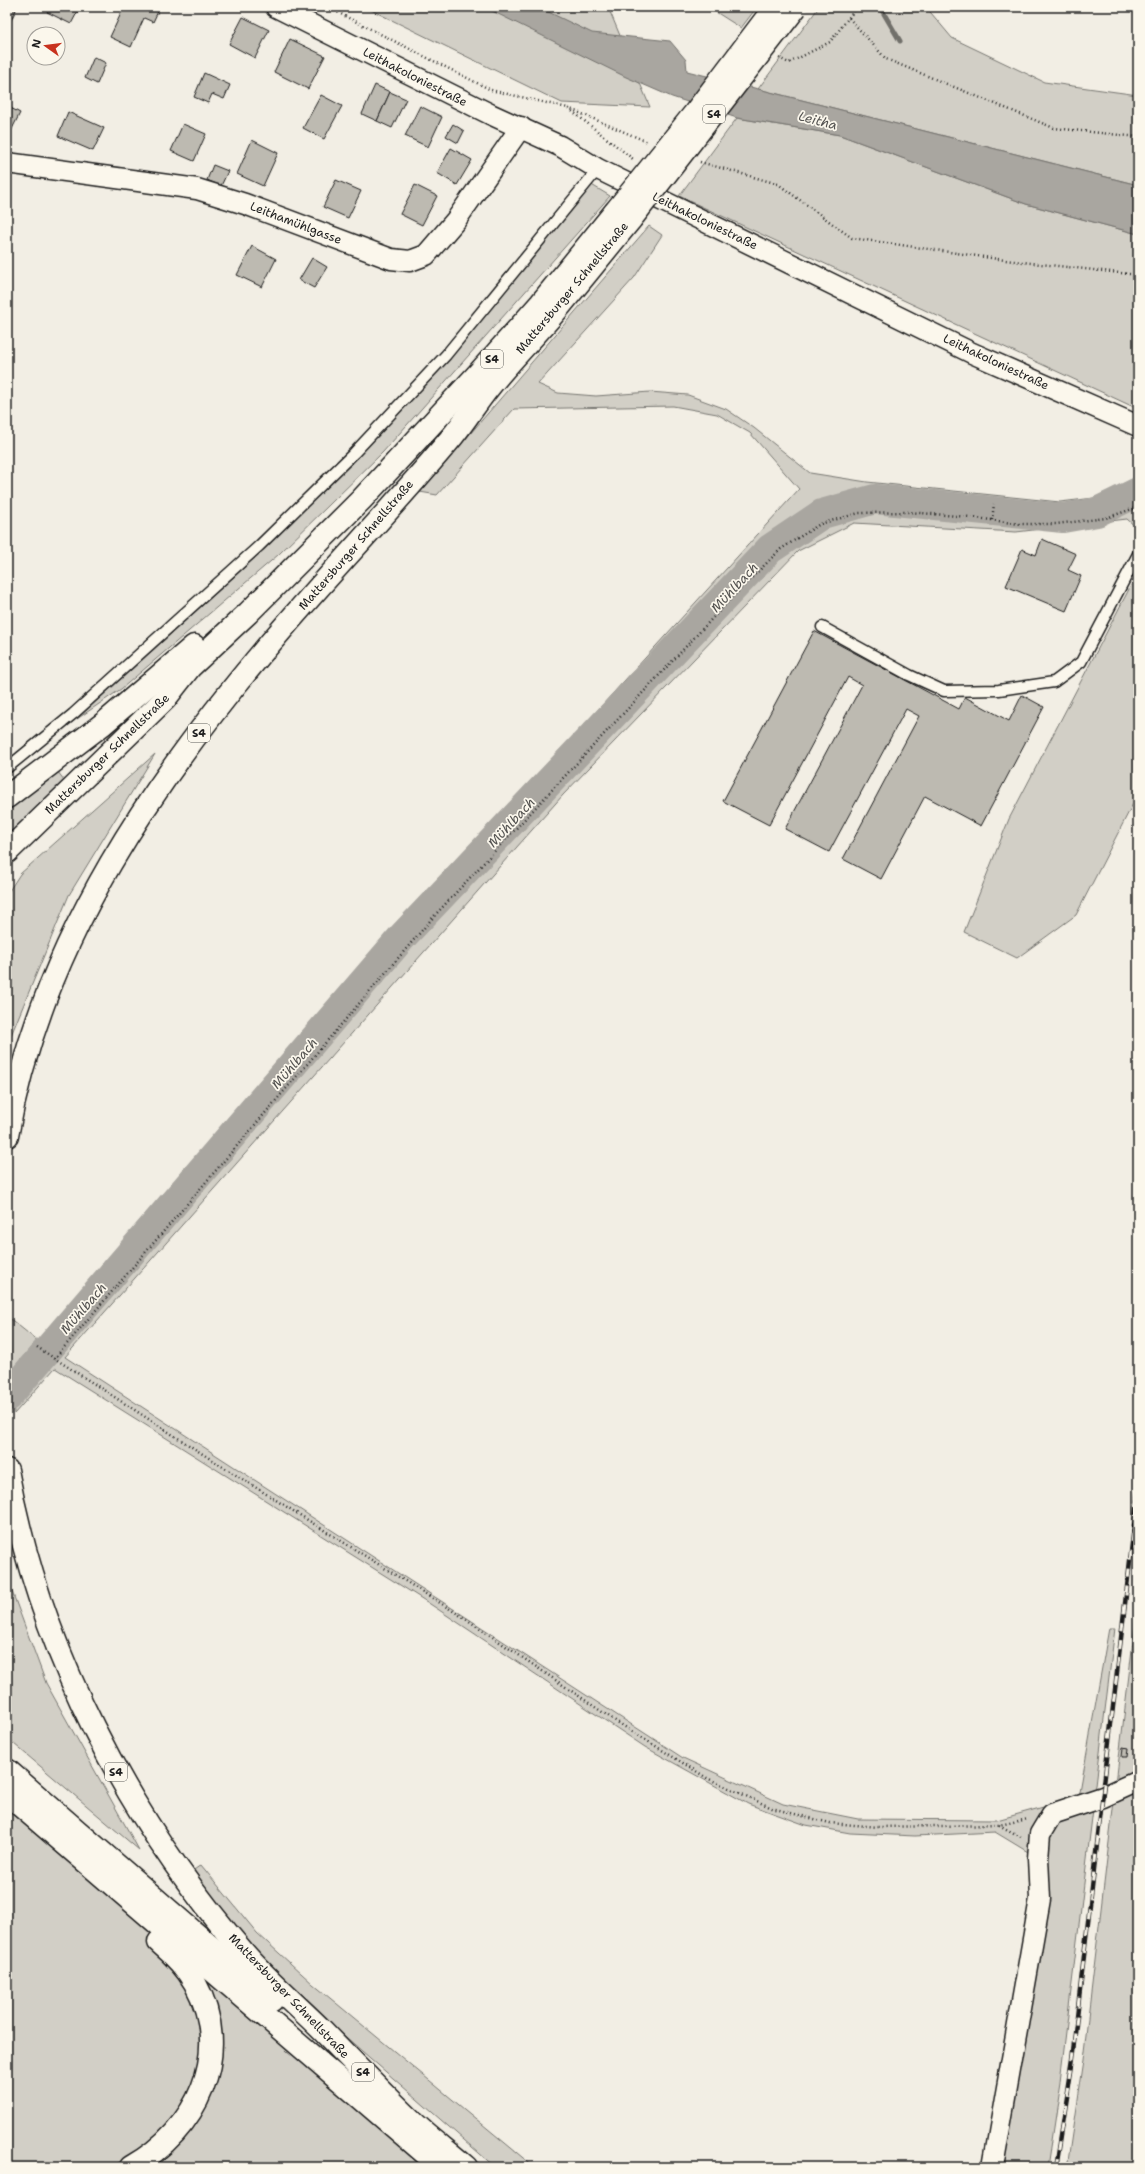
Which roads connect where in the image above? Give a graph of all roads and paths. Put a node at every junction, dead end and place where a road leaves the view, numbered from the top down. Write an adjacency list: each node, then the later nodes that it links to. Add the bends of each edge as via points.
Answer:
1 (276, 7): 9 (street, Leithakoloniestraße)
2 (327, 7): 8 (path, via 491,90)
3 (775, 7): 16 (highway, Mattersburger Schnellstraße / S4, bridge, via 694,114)
4 (796, 7): 16 (highway, Mattersburger Schnellstraße / S4, bridge)
5 (857, 7): 6 (path)
6 (849, 18): 7 (path, via 830,42 789,63); 10 (path, via 886,59 1054,128)
7 (776, 56)
8 (568, 108): 11 (path); 14 (path)
9 (520, 127): 13 (street, Leithamühlgasse, via 456,220 426,255 410,260 391,259 245,204 197,189); 15 (street, Leithakoloniestraße, via 560,146)
10 (1138, 137)
11 (652, 144)
12 (696, 161): 17 (path, via 778,184 852,238 1004,260)
13 (7, 163)
14 (637, 163)
15 (598, 169): 19 (street, Leithakoloniestraße, via 972,353); 27 (lane, via 446,355 354,453 259,546 73,714)
16 (623, 215): 18 (highway, Mattersburger Schnellstraße / S4, via 555,312); 24 (highway, Mattersburger Schnellstraße / S4, via 361,500)
17 (1138, 275)
18 (488, 388): 26 (highway, via 259,621 199,676); 30 (highway, Mattersburger Schnellstraße / S4, via 454,435 283,629 223,702 176,763 112,859 64,953 43,1005 24,1064)
19 (1138, 426)
20 (994, 504): 22 (path)
21 (1138, 507): 22 (path, via 1106,518 1056,524 1019,524)
22 (992, 519): 32 (path, via 908,512 859,513 820,524 781,549 730,599 436,914)
23 (1138, 554): 25 (lane, via 1082,662 1054,682 999,690 944,691)
24 (282, 579): 26 (highway, Mattersburger Schnellstraße / S4, via 190,667); 28 (highway, via 241,605 103,724)
25 (822, 628)
26 (165, 699): 29 (highway, Mattersburger Schnellstraße / S4)
27 (7, 768)
28 (7, 797)
29 (7, 852)
30 (7, 1136)
31 (38, 1348): 32 (path)
32 (53, 1358): 38 (path, via 469,1621 617,1722 708,1778 772,1808 830,1823 879,1828 999,1825)
33 (7, 1470): 39 (highway, Mattersburger Schnellstraße / S4, via 39,1593 59,1648 88,1716 132,1799 185,1879 246,1955)
34 (7, 1770): 39 (highway)
35 (1138, 1781): 38 (street, via 1103,1797)
36 (7, 1794): 41 (highway)
37 (7, 1801): 40 (highway, via 174,1955 196,1984 208,2020 210,2041 210,2058 200,2096 183,2125 171,2139)
38 (1052, 1814): 43 (street, via 1040,1834 1040,1899)
39 (412, 2121): 42 (highway, Mattersburger Schnellstraße / S4)
40 (132, 2167)
41 (441, 2167)
42 (466, 2167)
43 (993, 2167)

